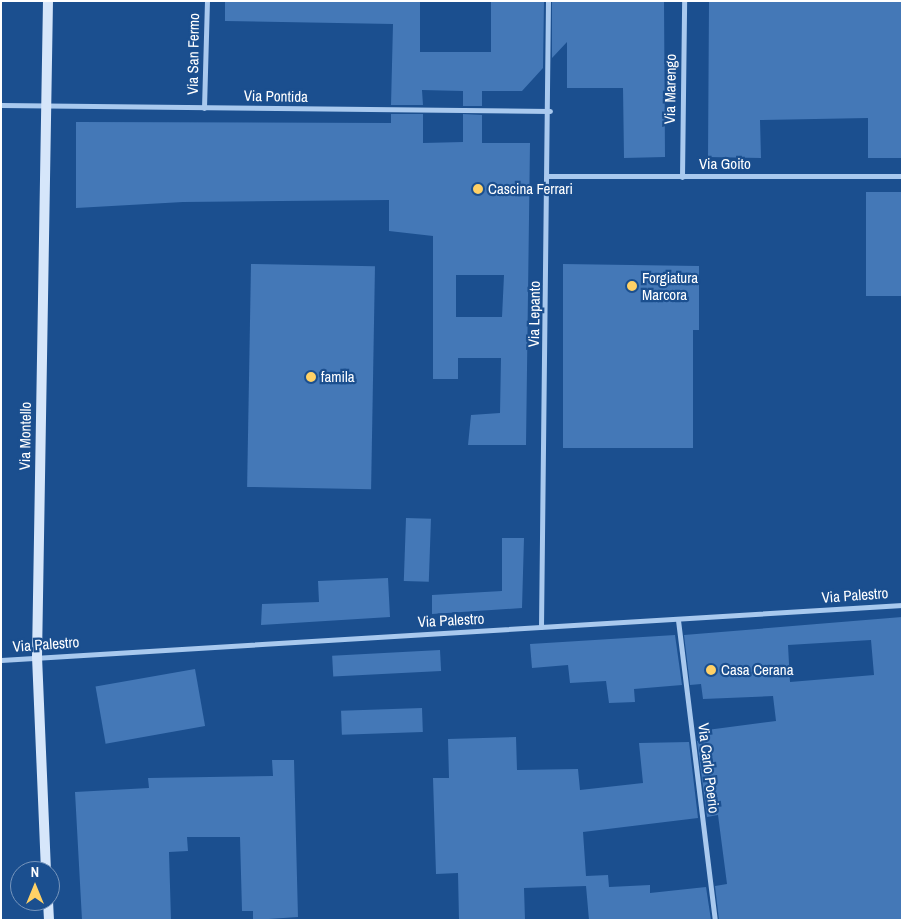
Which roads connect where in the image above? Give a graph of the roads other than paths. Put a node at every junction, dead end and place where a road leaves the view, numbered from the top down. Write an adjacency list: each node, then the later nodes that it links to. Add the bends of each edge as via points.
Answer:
1 (48, 1): 6 (street, Via Montello)
2 (207, 1): 7 (street, Via San Fermo)
3 (548, 1): 8 (street, Via Lepanto)
4 (684, 1): 11 (street, Via Marengo)
5 (1, 105): 6 (street, Via Pontida)
6 (46, 106): 7 (street, Via Pontida); 15 (street, Via Montello)
7 (204, 108): 8 (street, Via Pontida)
8 (550, 111): 9 (street, Via Lepanto)
9 (549, 176): 11 (street, Via Goito); 14 (street, Via Lepanto)
10 (902, 176): 11 (street, Via Goito)
11 (682, 177)
12 (902, 605): 13 (street, Via Palestro)
13 (678, 620): 14 (street, Via Palestro); 18 (street, Via Carlo Poerio)
14 (541, 627): 15 (street, Via Palestro)
15 (37, 657): 16 (street, Via Palestro); 17 (street, Via Montello)
16 (1, 660)
17 (46, 861)
18 (715, 920)

